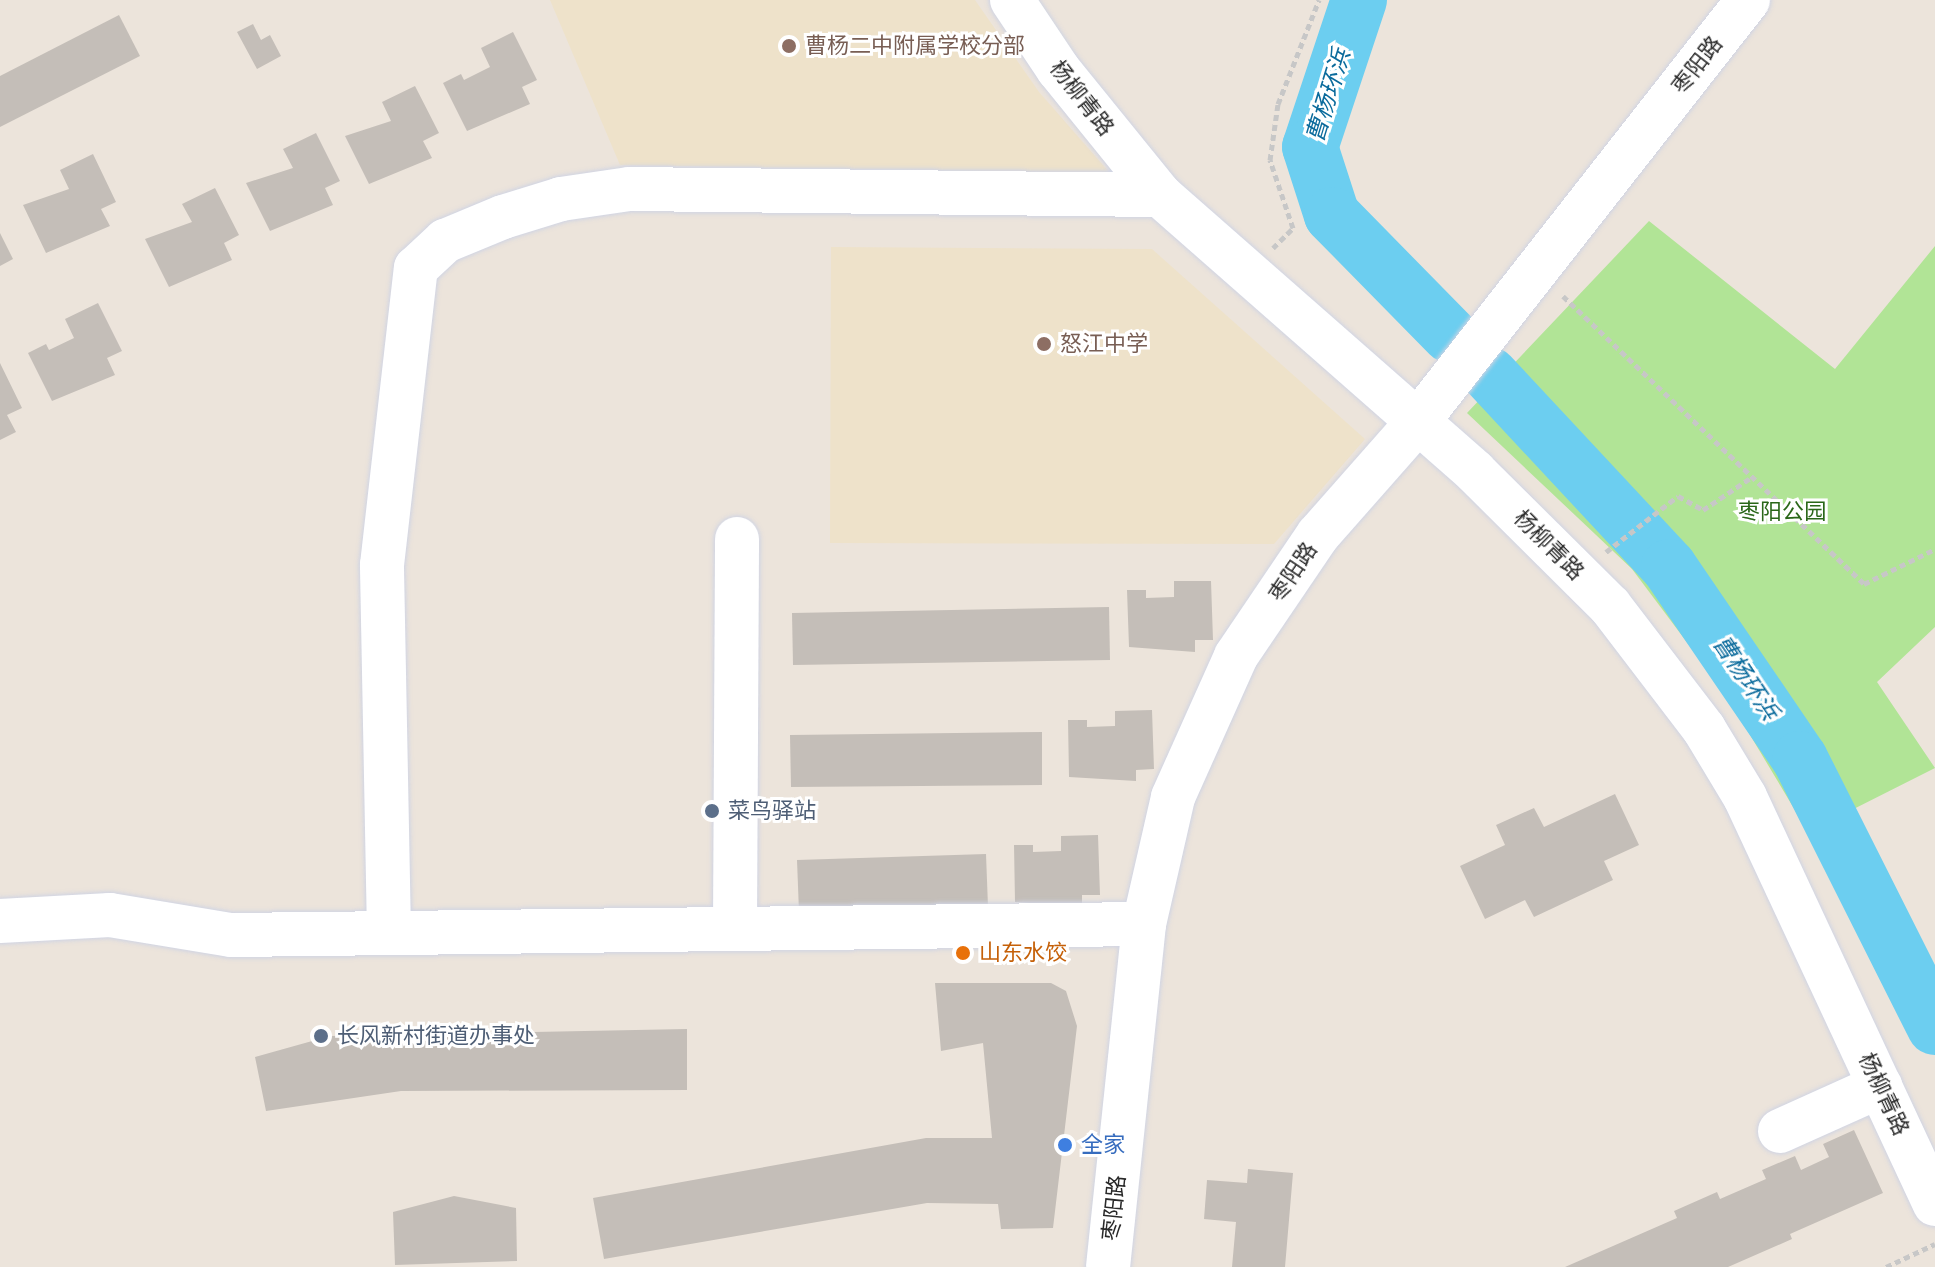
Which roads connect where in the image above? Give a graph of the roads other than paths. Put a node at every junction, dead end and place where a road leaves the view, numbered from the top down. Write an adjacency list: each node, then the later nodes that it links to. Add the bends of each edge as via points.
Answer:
1 (1012, 0): 3 (street, 杨柳青路, via 1058,69)
2 (1748, 0): 4 (street, 枣阳路)
3 (1160, 195): 4 (street, 杨柳青路); 9 (street, via 629,189 561,199 503,217 445,241 416,268 382,565)
4 (1415, 425): 7 (street, 枣阳路, via 1318,535 1236,656 1173,797); 10 (street, 杨柳青路, via 1475,472 1610,606 1704,729 1745,797)
5 (737, 539): 8 (street)
6 (0, 921): 9 (street, via 110,915 231,935)
7 (1144, 924): 8 (street); 13 (street, 枣阳路)
8 (735, 929): 9 (street)
9 (389, 933)
10 (1880, 1086): 11 (street); 12 (street, 杨柳青路)
11 (1780, 1131)
12 (1935, 1204)
13 (1108, 1267)

